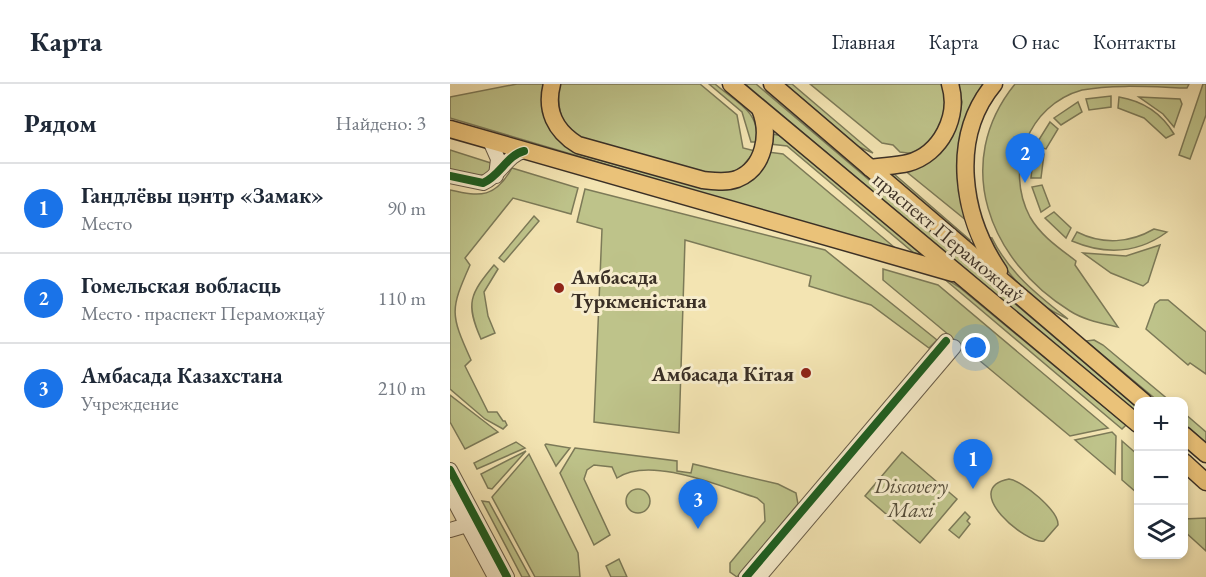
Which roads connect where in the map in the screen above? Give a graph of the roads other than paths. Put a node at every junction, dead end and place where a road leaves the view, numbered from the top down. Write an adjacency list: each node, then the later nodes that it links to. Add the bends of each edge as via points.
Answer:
1 (552, 84): 6 (main road, via 549,96 553,118 566,138 578,145 703,180 737,178 760,159 766,123)
2 (731, 84): 6 (main road, праспект Пераможцаў)
3 (772, 84): 10 (main road, праспект Пераможцаў)
4 (950, 84): 10 (main road, via 954,110 938,144 908,163)
5 (994, 84): 14 (main road, via 978,107 971,127 967,189 978,235)
6 (760, 109): 13 (main road, праспект Пераможцаў)
7 (450, 129): 8 (main road)
8 (490, 141): 9 (main road); 12 (street, via 498,159)
9 (524, 152): 12 (street, via 516,153); 13 (main road)
10 (870, 168): 14 (main road, праспект Пераможцаў)
11 (450, 176): 12 (street, via 483,183)
12 (496, 176)
13 (960, 274): 16 (main road, праспект Пераможцаў)
14 (1010, 287): 15 (main road, праспект Пераможцаў)
15 (1138, 397)
16 (1134, 421)
17 (1188, 438): 18 (main road)
18 (1206, 454)
19 (1188, 466): 21 (main road)
20 (450, 470): 26 (street)
21 (1206, 482)
22 (450, 493): 23 (street)
23 (467, 525): 24 (street); 25 (street)
24 (450, 530)
25 (495, 577)
26 (507, 577)
27 (746, 577): 28 (street, via 950,344)
28 (759, 577)

